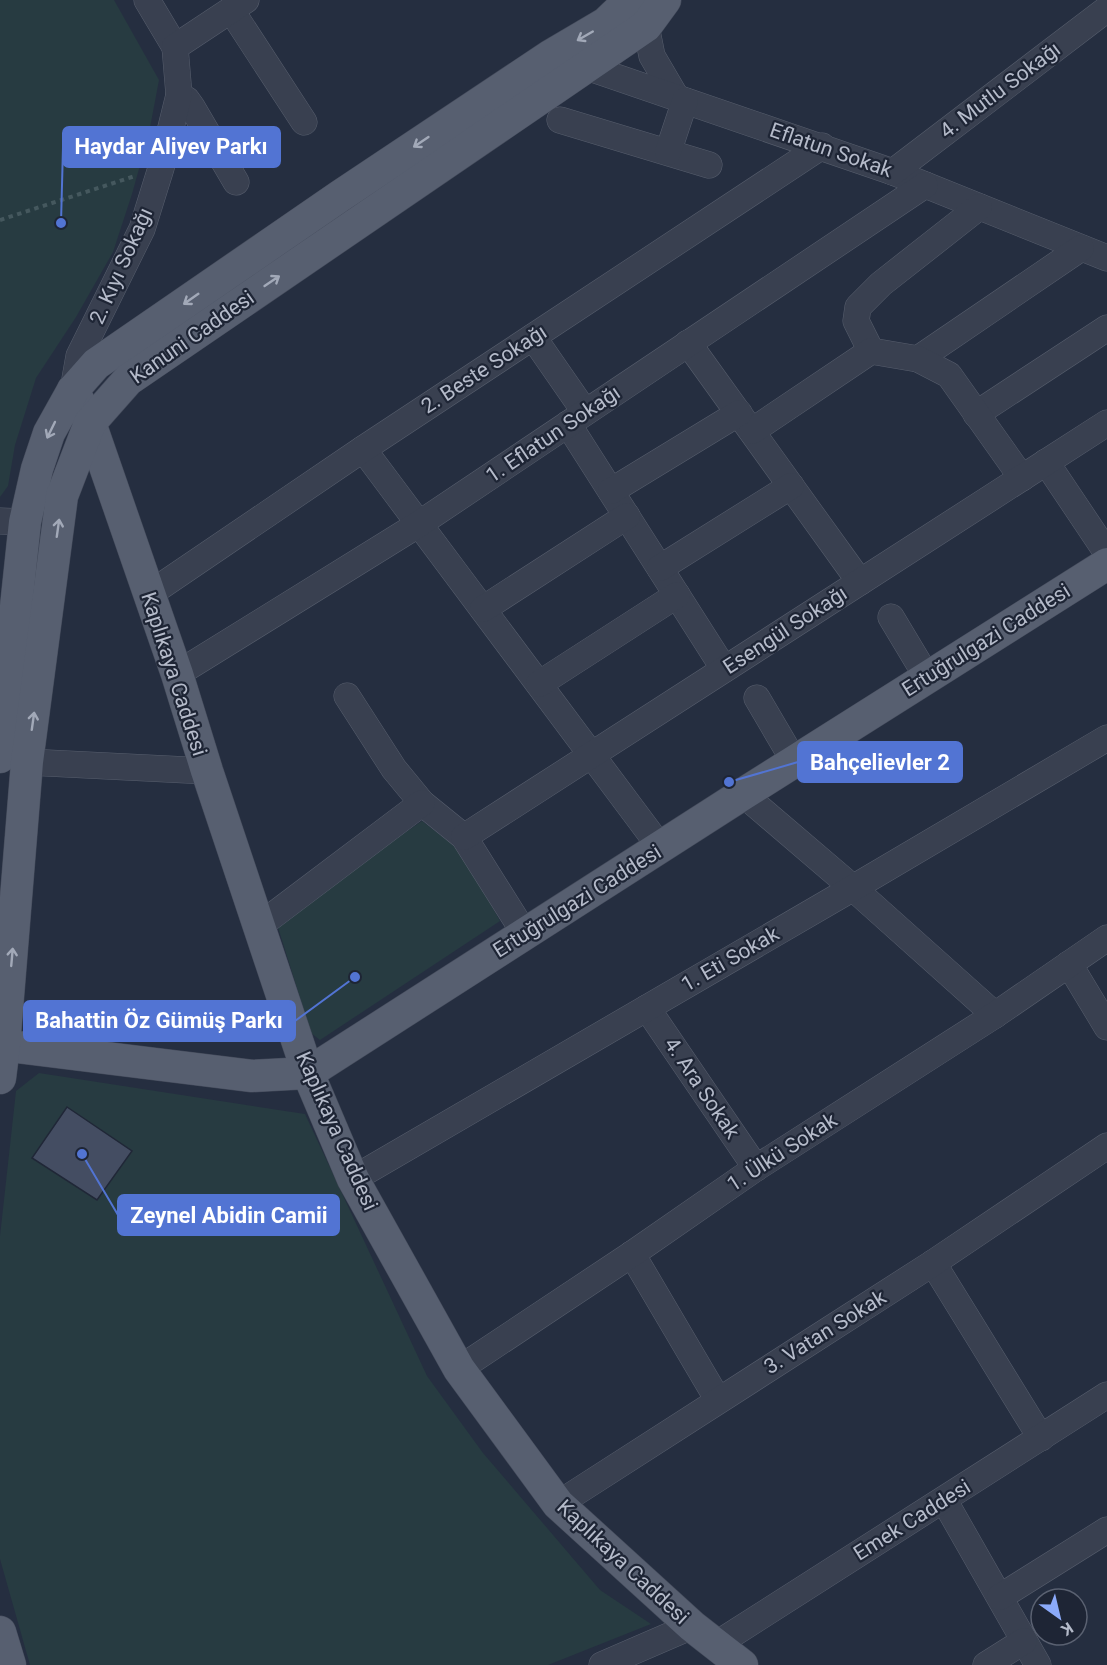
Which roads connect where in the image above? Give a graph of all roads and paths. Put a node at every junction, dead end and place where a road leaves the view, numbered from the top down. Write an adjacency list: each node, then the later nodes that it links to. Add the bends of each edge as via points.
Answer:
1 (147, 0): 6 (street)
2 (665, 0): 5 (main road, Kanuni Caddesi)
3 (238, 5): 6 (street); 12 (street)
4 (1107, 9): 17 (street, 4. Mutlu Sokağı)
5 (638, 13): 7 (main road, Kanuni Caddesi, one-way to 7, via 606,23); 8 (main road, Kanuni Caddesi); 10 (street, via 652,56)
6 (176, 47): 9 (street, 2. Kıyı Sokağı)
7 (550, 56): 8 (street, Eflatun Sokak); 29 (main road, Kanuni Caddesi, one-way to 29, via 96,364)
8 (586, 66): 10 (street, Eflatun Sokak); 33 (main road, Kanuni Caddesi, one-way to 8, via 128,380)
9 (179, 95): 16 (street, 2. Kıyı Sokağı); 18 (street, via 192,106)
10 (681, 99): 13 (street, Eflatun Sokak); 14 (street)
11 (560, 120): 14 (street)
12 (304, 122)
13 (822, 146): 17 (street, Eflatun Sokak); 25 (street, 2. Beste Sokağı)
14 (668, 153): 15 (street)
15 (709, 165)
16 (161, 168): 21 (path); 29 (street, 2. Kıyı Sokağı, via 141,229 79,356)
17 (893, 172): 19 (street, Eflatun Sokak)
18 (236, 182)
19 (925, 185): 20 (street, Eflatun Sokak); 26 (street, 1. Eflatun Sokağı)
20 (979, 207): 22 (street, Eflatun Sokak); 27 (street, via 881,284 858,307 856,321)
21 (0, 220)
22 (1081, 248): 23 (street, Eflatun Sokak); 28 (street)
23 (1107, 258)
24 (1107, 328): 30 (street)
25 (533, 337): 31 (street); 35 (street, 2. Beste Sokağı)
26 (688, 343): 31 (street, 1. Eflatun Sokağı); 32 (street)
27 (872, 351): 28 (street); 32 (street)
28 (918, 359): 30 (street, via 950,375)
29 (73, 390): 33 (main road, Kaplıkaya Caddesi); 41 (main road, Kanuni Caddesi, one-way to 41, via 49,434)
30 (976, 414): 37 (street)
31 (576, 418): 39 (street); 42 (street, 1. Eflatun Sokağı)
32 (745, 422): 38 (street); 39 (street)
33 (90, 423): 47 (main road, Kaplıkaya Caddesi); 59 (main road, Kanuni Caddesi, one-way to 33, via 62,496)
34 (1107, 423): 36 (street, Esengül Sokağı)
35 (363, 448): 42 (street); 47 (street, 2. Beste Sokağı)
36 (1046, 462): 37 (street, Esengül Sokağı); 43 (street)
37 (1022, 478): 46 (street, Esengül Sokağı)
38 (791, 486): 45 (street); 46 (street)
39 (611, 491): 40 (street)
40 (627, 516): 45 (street); 49 (street)
41 (13, 522): 59 (main road, Kanuni Caddesi)
42 (419, 524): 49 (street); 52 (street, 1. Eflatun Sokağı)
43 (1107, 553)
44 (1107, 564): 53 (main road, Ertuğrulgazi Caddesi)
45 (660, 568): 48 (street)
46 (860, 582): 51 (street, Esengül Sokağı)
47 (148, 595): 52 (main road, Kaplıkaya Caddesi)
48 (677, 595): 51 (street); 54 (street)
49 (483, 609): 54 (street)
50 (891, 617): 53 (street)
51 (724, 669): 58 (street, Esengül Sokağı)
52 (177, 674): 61 (main road, Kaplıkaya Caddesi)
53 (927, 677): 60 (main road, Ertuğrulgazi Caddesi)
54 (539, 684): 58 (street)
55 (347, 696): 63 (street, via 394,769)
56 (757, 698): 60 (street)
57 (1106, 740): 66 (street, 1. Eti Sokak)
58 (591, 755): 64 (street, Esengül Sokağı); 65 (street)
59 (14, 760): 61 (street); 74 (main road, Kanuni Caddesi, one-way to 59)
60 (794, 761): 62 (main road, Ertuğrulgazi Caddesi)
61 (207, 771): 67 (main road, Kaplıkaya Caddesi)
62 (743, 794): 65 (main road, Ertuğrulgazi Caddesi); 66 (street)
63 (422, 803): 64 (street); 67 (street)
64 (464, 837): 68 (street)
65 (661, 848): 68 (main road, Ertuğrulgazi Caddesi)
66 (853, 888): 71 (street, 1. Eti Sokak); 72 (street)
67 (259, 926): 75 (main road, Kaplıkaya Caddesi)
68 (525, 934): 75 (main road, Ertuğrulgazi Caddesi)
69 (1107, 938): 70 (street, 1. Ülkü Sokak)
70 (1069, 964): 72 (street, 1. Ülkü Sokak); 73 (street)
71 (647, 1008): 78 (street, 4. Ara Sokak); 79 (street, 1. Eti Sokak)
72 (995, 1015): 78 (street, 1. Ülkü Sokak)
73 (1107, 1027)
74 (2, 1045): 75 (main road, Ertuğrulgazi Caddesi, via 252,1076); 76 (main road, Kanuni Caddesi)
75 (308, 1073): 79 (main road, Kaplıkaya Caddesi)
76 (0, 1078)
77 (1107, 1146): 81 (street, 3. Vatan Sokak)
78 (756, 1168): 80 (street, 1. Ülkü Sokak)
79 (353, 1179): 82 (main road, Kaplıkaya Caddesi)
80 (632, 1254): 82 (street, 1. Ülkü Sokak); 84 (street)
81 (933, 1263): 84 (street, 3. Vatan Sokak); 85 (street)
82 (459, 1369): 87 (main road, Kaplıkaya Caddesi)
83 (1107, 1395): 85 (street, Emek Caddesi)
84 (717, 1400): 87 (street, 3. Vatan Sokak)
85 (1041, 1437): 86 (street, Emek Caddesi)
86 (944, 1500): 89 (street); 93 (street, Emek Caddesi)
87 (558, 1504): 90 (main road, Kaplıkaya Caddesi)
88 (1107, 1530): 89 (street)
89 (1000, 1597): 92 (street)
90 (692, 1626): 93 (main road, Kaplıkaya Caddesi); 95 (street)
91 (0, 1632): 94 (main road)
92 (1024, 1641): 97 (street); 98 (street)
93 (717, 1644): 96 (main road, Kaplıkaya Caddesi)
94 (10, 1665)
95 (602, 1665)
96 (742, 1665)
97 (987, 1665)
98 (1038, 1665)

